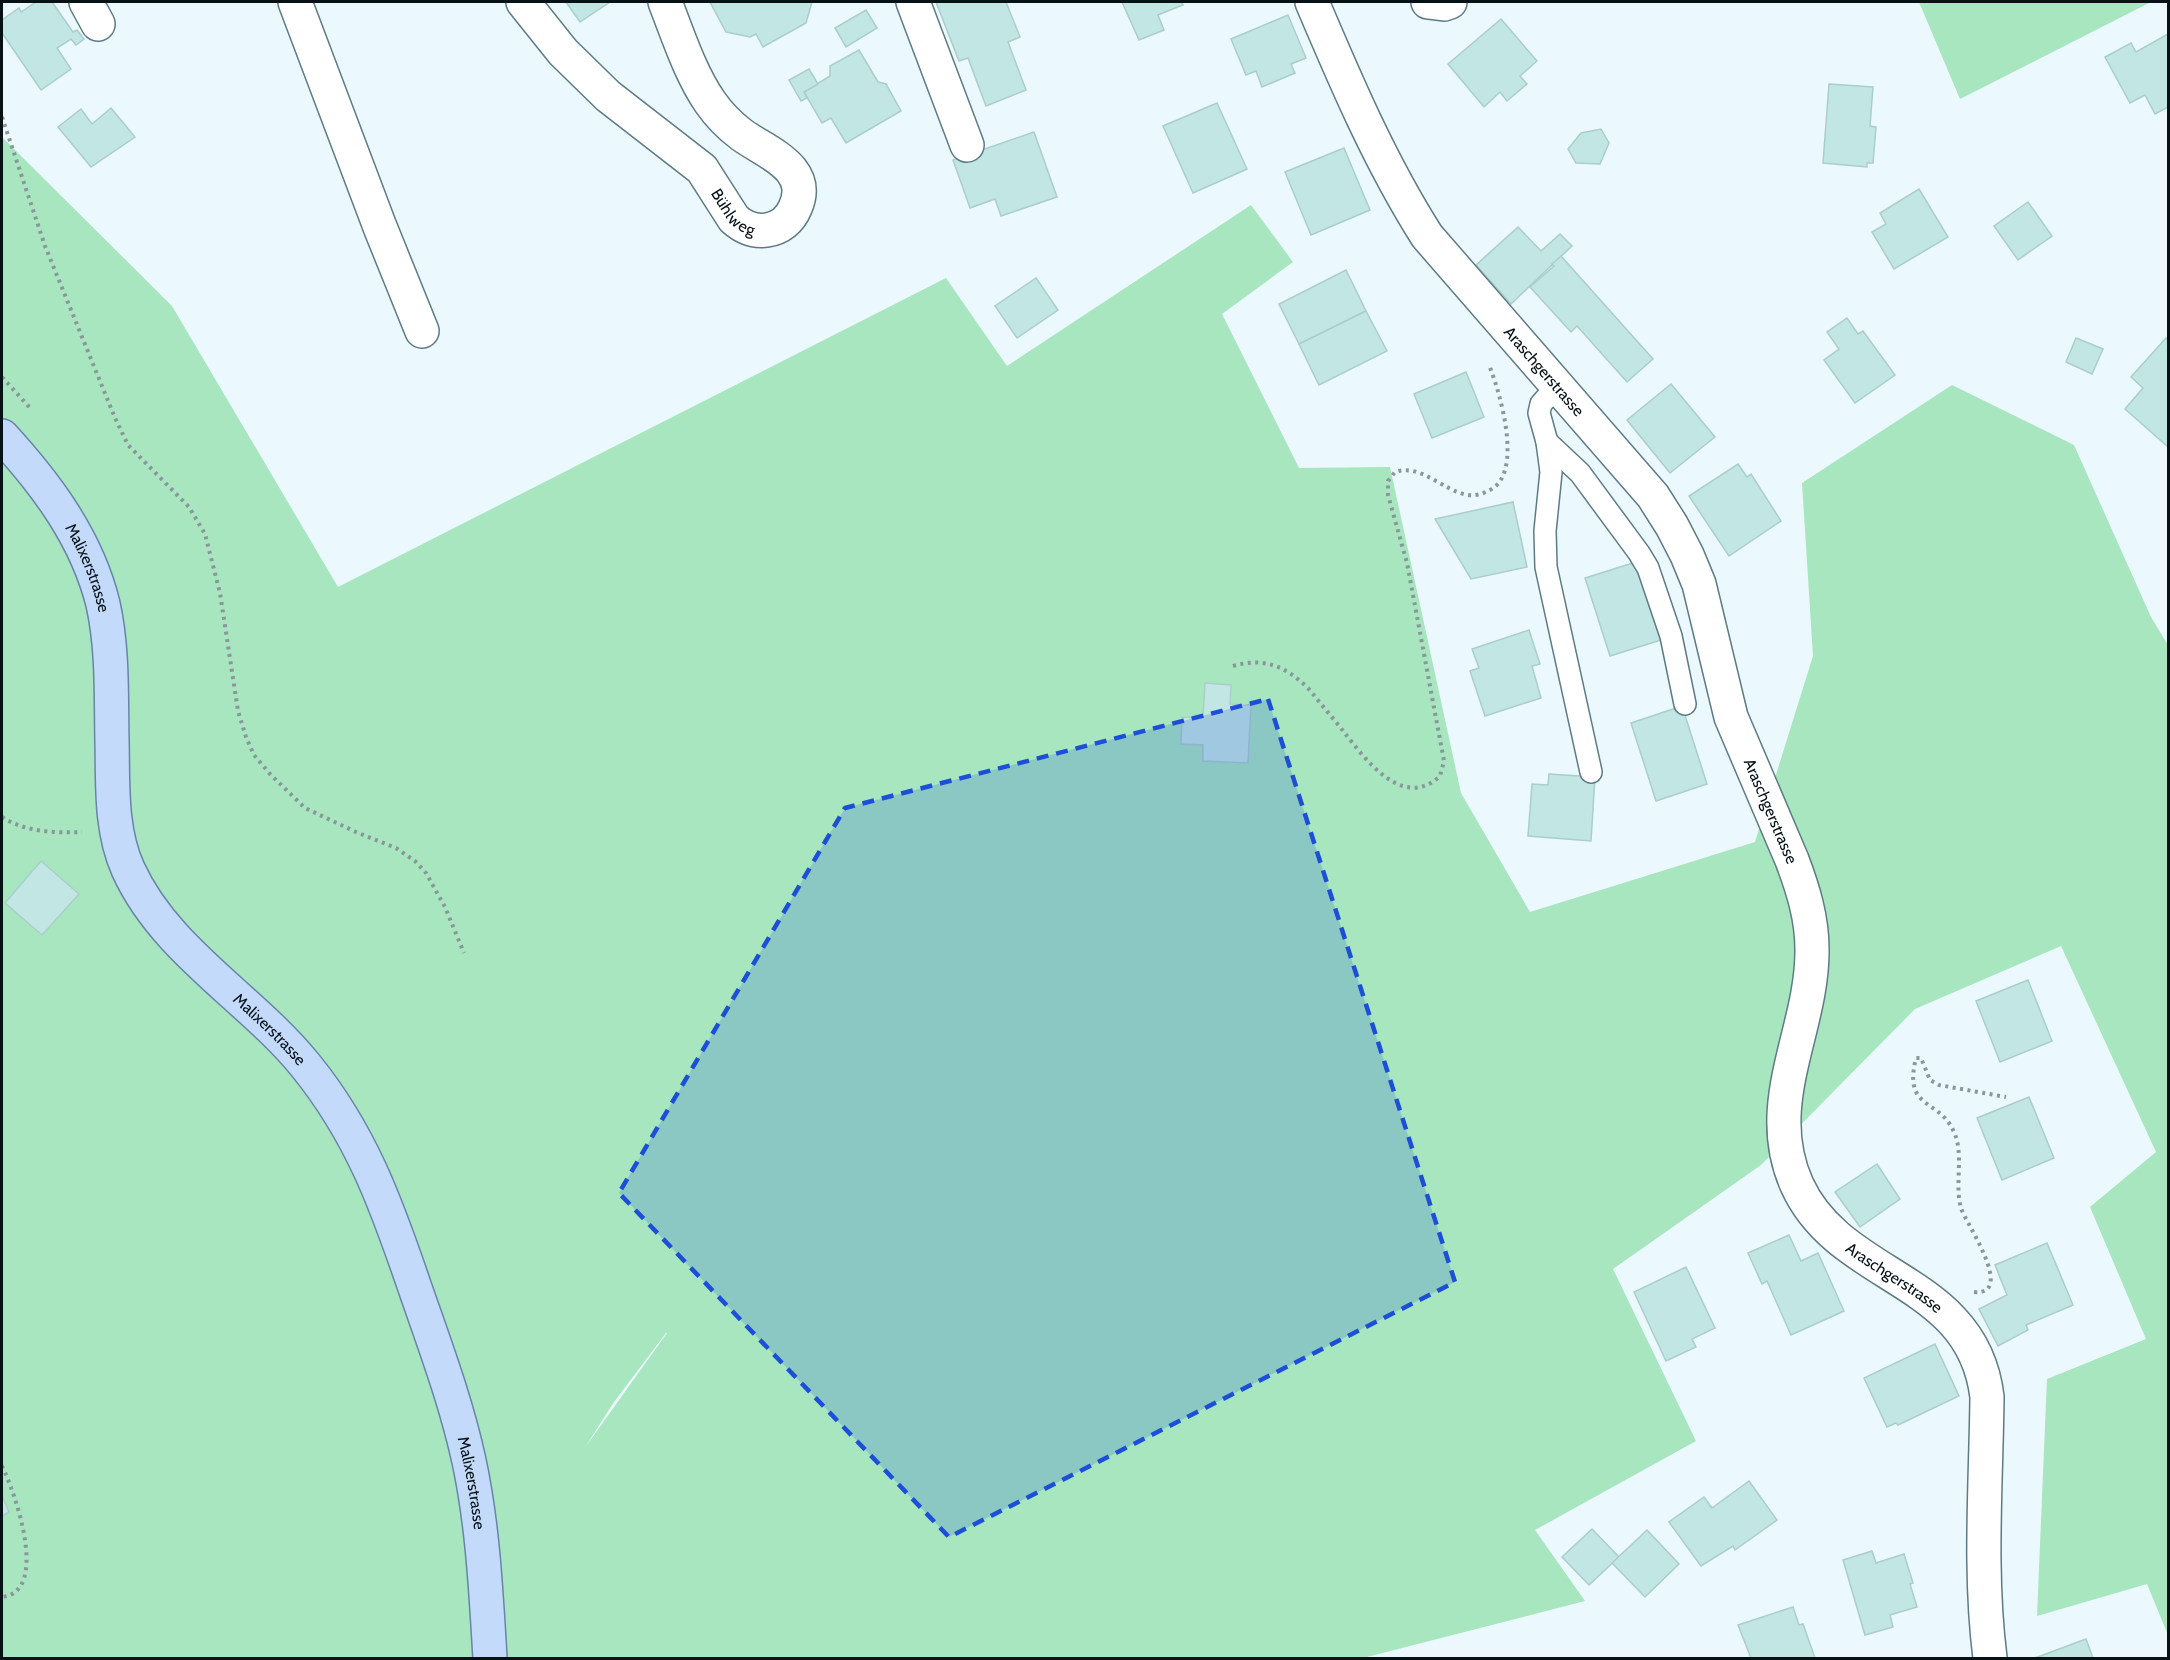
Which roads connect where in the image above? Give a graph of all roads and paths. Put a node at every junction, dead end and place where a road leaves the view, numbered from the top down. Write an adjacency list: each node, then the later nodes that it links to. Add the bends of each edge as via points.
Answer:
1 (295, 2): 10 (street)
2 (523, 2): 3 (street, Bühlweg, via 563,52 608,96 702,169 734,219 754,230 776,227 789,219 797,206 795,176 780,159 732,128 711,103)
3 (665, 2)
4 (913, 2): 9 (street)
5 (1312, 2): 13 (street, Araschgerstrasse, via 1400,194 1427,236)
6 (1428, 2): 7 (street)
7 (1450, 2)
8 (2, 117): 22 (path, via 45,246 128,445 189,507 205,534 220,593 238,711 254,755 305,807 396,848 415,861 445,907)
9 (967, 145)
10 (422, 331)
11 (1486, 358): 17 (path, via 1506,434 1506,470 1499,484 1485,493 1467,495 1407,470 1395,472 1388,481 1444,761 1440,776 1426,786 1394,782 1376,770 1296,676 1265,662)
12 (2, 376): 14 (path)
13 (1557, 386): 16 (lane, via 1539,408); 28 (street, Araschgerstrasse, via 1653,496 1687,555 1699,584 1731,717 1800,883 1812,949 1806,998 1786,1085 1784,1126 1797,1185 1837,1237 1924,1294 1953,1319 1980,1364 1987,1397 1983,1537)
14 (31, 409)
15 (2, 436): 21 (main road, Malixerstrasse, via 49,492 82,545 94,573 103,606 111,675)
16 (1547, 442): 18 (lane, via 1580,473 1644,561 1671,636); 19 (lane, via 1551,472 1546,567)
17 (1233, 666)
18 (1685, 704)
19 (1591, 772)
20 (2, 817): 21 (path, via 37,830)
21 (116, 831): 27 (main road, Malixerstrasse, via 129,871 153,911 304,1063 350,1127 373,1172 426,1320 469,1458 477,1504)
22 (464, 953)
23 (2006, 1097): 24 (path, via 1939,1085 1930,1080 1921,1058 1916,1058 1912,1076 1915,1091 1949,1122 1955,1133 1960,1207 1989,1269 1988,1288 1980,1293)
24 (1971, 1291)
25 (2, 1466): 26 (path, via 17,1504 26,1555 24,1583 14,1593)
26 (2, 1597)
27 (490, 1659)
28 (1990, 1659)

